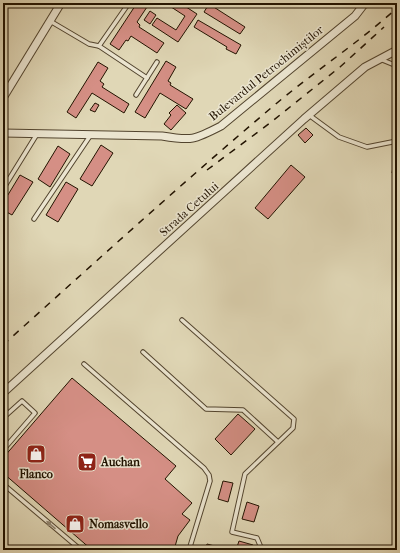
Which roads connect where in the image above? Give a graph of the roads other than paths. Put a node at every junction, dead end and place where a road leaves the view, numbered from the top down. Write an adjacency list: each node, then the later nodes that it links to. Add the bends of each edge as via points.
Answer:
1 (61, 3): 4 (street)
2 (129, 3): 5 (lane)
3 (365, 3): 16 (street, Bulevardul Petrochimiștilor, via 355,16 221,126 200,137 185,140 162,136)
4 (50, 21): 5 (lane, via 89,44); 12 (street)
5 (99, 46): 10 (lane)
6 (397, 50): 7 (street, Strada Cetului)
7 (380, 59): 9 (lane); 13 (street, Strada Cetului, via 365,67)
8 (158, 62): 10 (lane)
9 (397, 66)
10 (147, 78): 11 (lane)
11 (136, 96)
12 (3, 98)
13 (309, 115): 17 (lane, via 339,137 367,147); 23 (street, Strada Cetului)
14 (3, 133): 15 (street, Bulevardul Petrochimiștilor)
15 (37, 134): 16 (street, Bulevardul Petrochimiștilor); 18 (lane)
16 (91, 135): 19 (lane)
17 (397, 141)
18 (3, 189)
19 (34, 219)
20 (182, 320): 25 (lane, via 294,419 293,428)
21 (143, 352): 25 (lane, via 206,409 243,410)
22 (84, 364): 29 (lane, via 209,475 210,481)
23 (3, 393)
24 (3, 418): 26 (lane, via 22,401 35,413)
25 (278, 442): 30 (lane, via 245,474 232,532 256,538)
26 (3, 450)
27 (3, 484): 28 (lane, one-way to 27)
28 (80, 550)
29 (188, 550)
30 (262, 550)

